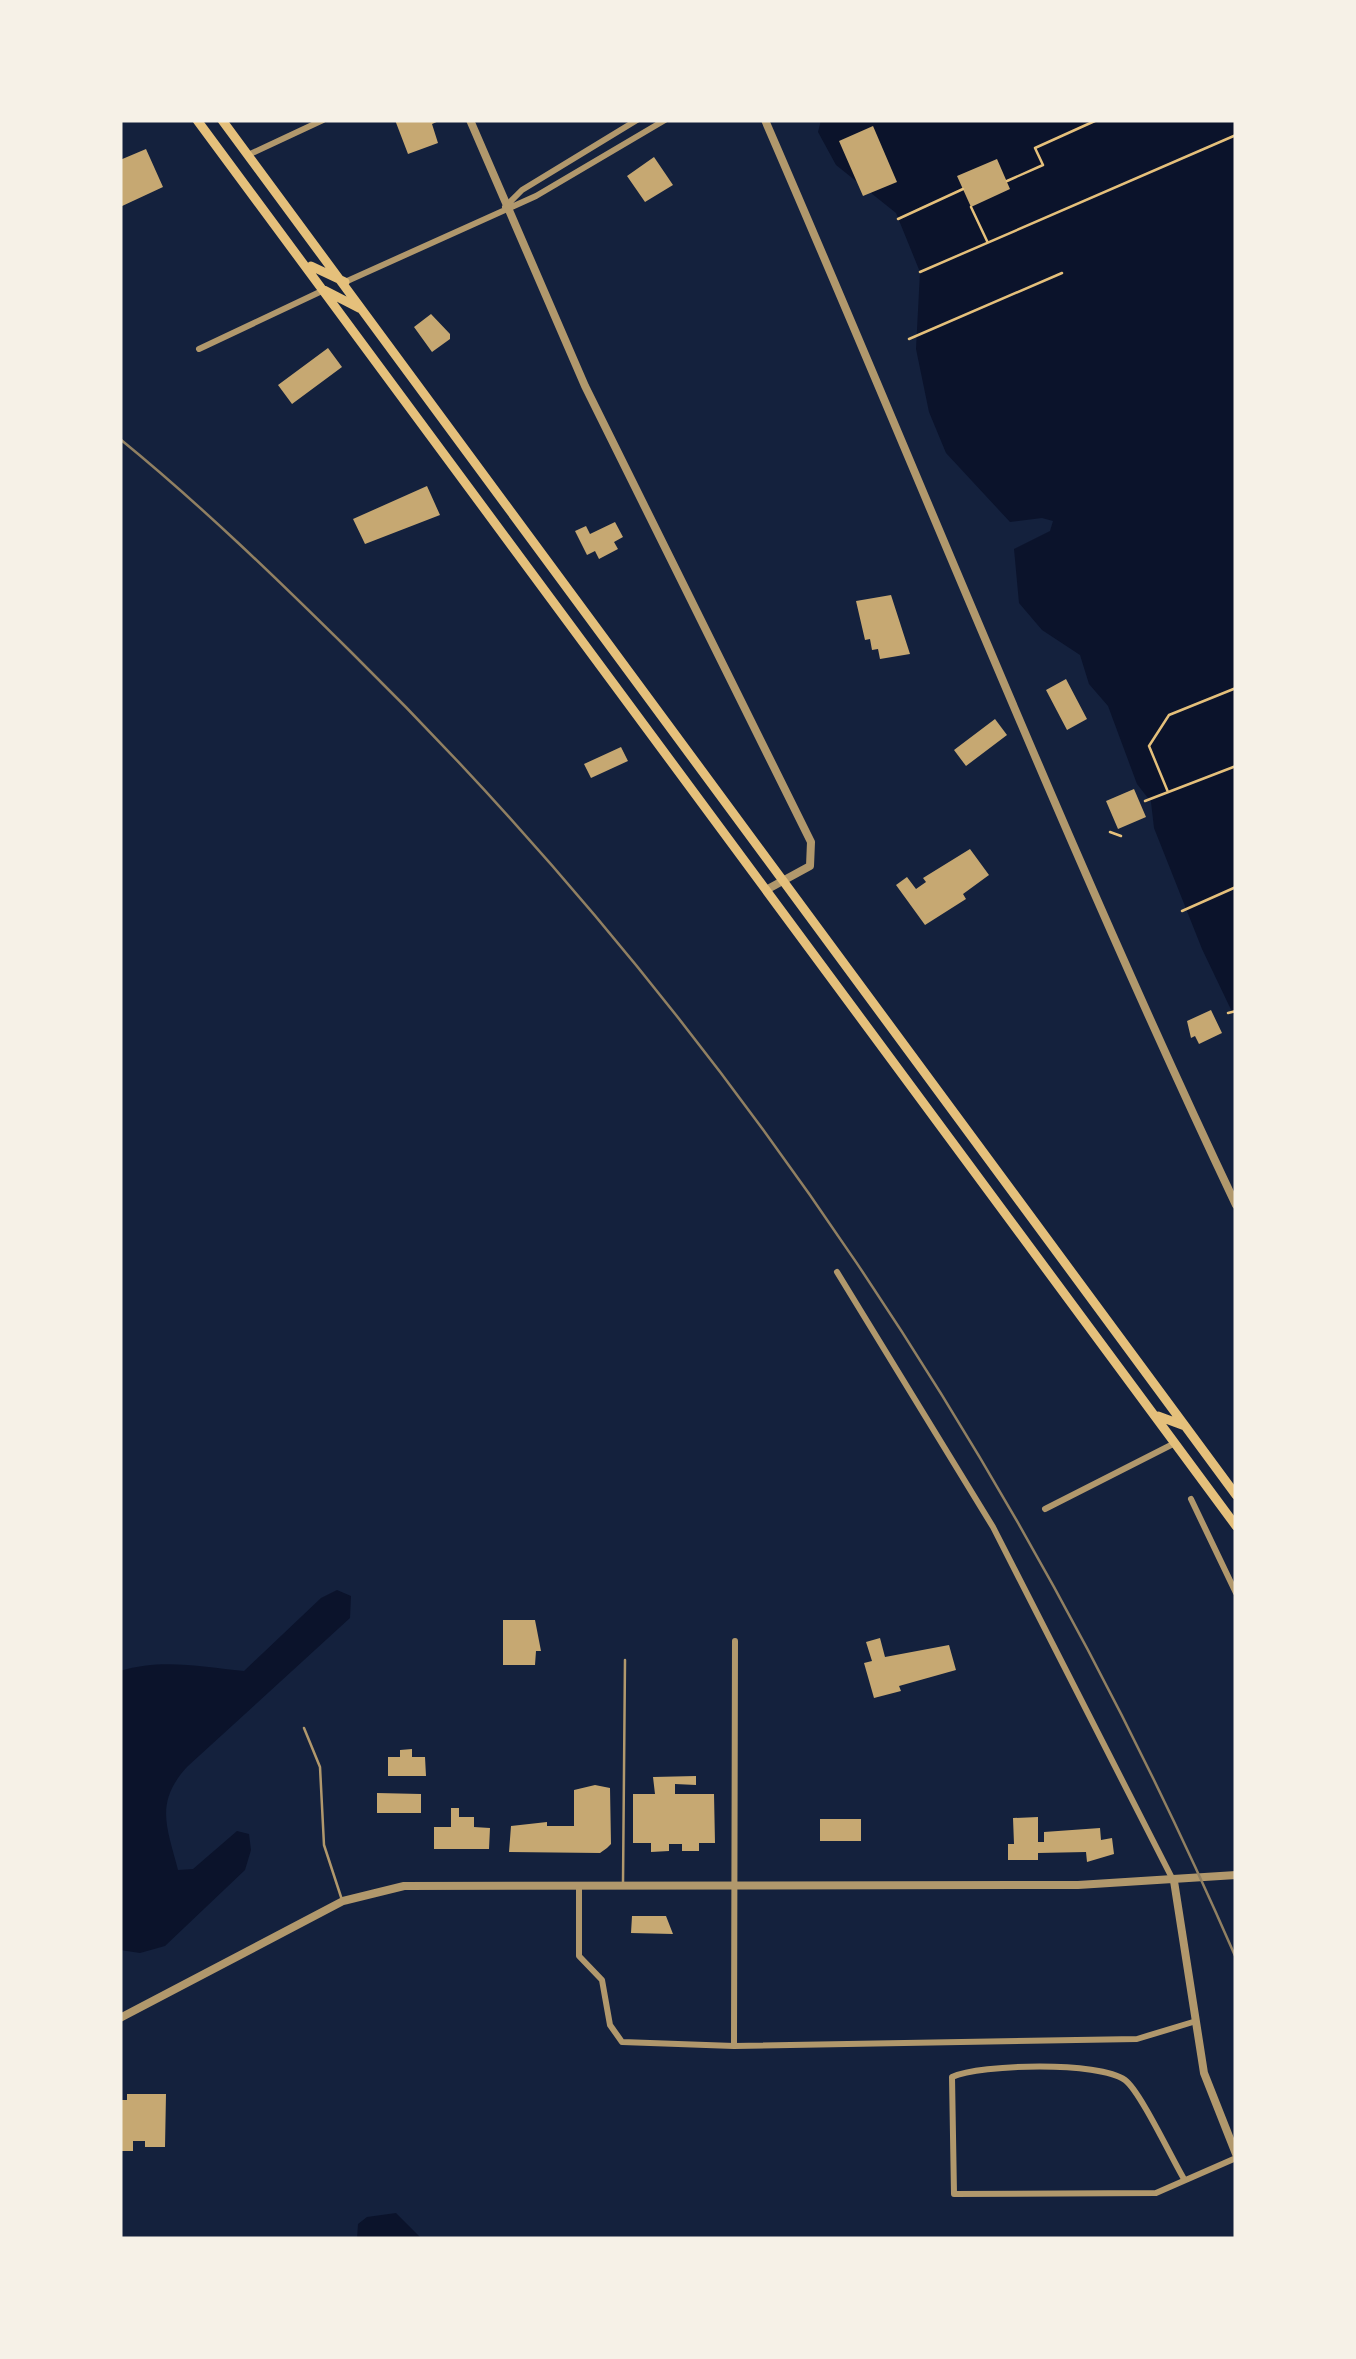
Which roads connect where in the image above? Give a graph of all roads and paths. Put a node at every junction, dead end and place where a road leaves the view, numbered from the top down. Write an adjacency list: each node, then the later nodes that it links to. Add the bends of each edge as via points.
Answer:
1 (197, 120): 17 (main road)
2 (222, 120): 10 (main road)
3 (323, 120): 10 (street)
4 (470, 120): 14 (street)
5 (637, 120): 14 (street, via 522,190)
6 (665, 120): 14 (street)
7 (764, 120): 39 (street, via 1122,962)
8 (1097, 120): 11 (path, via 1036,148 1043,165)
9 (1236, 135): 16 (path)
10 (248, 155): 20 (main road)
11 (1006, 181)
12 (964, 189): 15 (path)
13 (971, 207): 16 (path)
14 (505, 208): 20 (street); 33 (street, via 585,386 810,842 810,866)
15 (898, 219)
16 (987, 242): 18 (path)
17 (304, 262): 20 (main road); 21 (main road)
18 (920, 272)
19 (1062, 274): 23 (path)
20 (345, 282): 22 (main road)
21 (324, 290): 22 (main road); 24 (street); 27 (main road)
22 (362, 309): 25 (main road)
23 (909, 339)
24 (199, 349)
25 (642, 688): 27 (street); 33 (main road)
26 (1236, 688): 29 (path, via 1169,715 1150,746)
27 (624, 696): 35 (main road)
28 (1236, 766): 29 (path)
29 (1168, 792): 30 (path)
30 (1146, 801)
31 (1110, 832): 32 (path)
32 (1122, 836)
33 (783, 880): 35 (street); 42 (main road)
34 (1236, 887): 36 (path)
35 (766, 890): 41 (main road)
36 (1182, 911)
37 (1236, 1011): 38 (path)
38 (1228, 1013)
39 (1236, 1205)
40 (837, 1272): 54 (street, via 993,1527)
41 (1152, 1412): 42 (main road); 43 (main road)
42 (1185, 1426): 44 (main road)
43 (1174, 1443): 44 (main road); 47 (street); 48 (main road)
44 (1211, 1461): 45 (main road)
45 (1236, 1495)
46 (1191, 1498): 49 (street)
47 (1046, 1509)
48 (1236, 1526)
49 (1236, 1593)
50 (736, 1641): 57 (street)
51 (626, 1660): 56 (lane)
52 (304, 1728): 58 (lane, via 320,1767 324,1845)
53 (1236, 1876): 54 (street)
54 (1174, 1881): 57 (street); 60 (street)
55 (578, 1885): 56 (street); 58 (street, via 404,1886); 61 (street, via 579,1956 602,1980 610,2025 622,2042)
56 (624, 1885): 57 (street)
57 (736, 1885): 61 (street)
58 (343, 1902): 59 (street)
59 (120, 2018)
60 (1193, 2022): 61 (street, via 1137,2039); 62 (street, via 1204,2073)
61 (734, 2046)
62 (1236, 2156): 63 (street)
63 (1184, 2180): 63 (street, via 1127,2081 1103,2070 972,2068 952,2077 954,2194 1156,2193)

